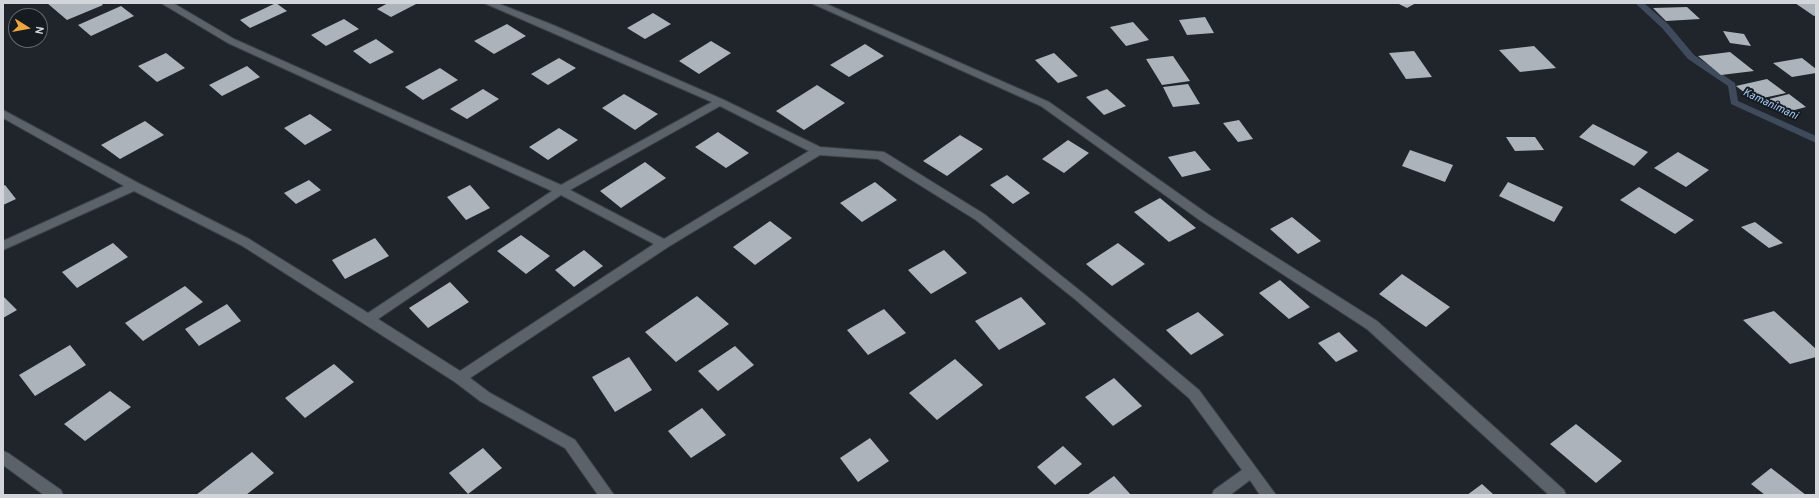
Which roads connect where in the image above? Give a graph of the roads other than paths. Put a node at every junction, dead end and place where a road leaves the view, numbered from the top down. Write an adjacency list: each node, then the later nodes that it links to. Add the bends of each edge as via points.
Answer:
1 (166, 3): 8 (street, via 231,41)
2 (489, 3): 4 (street)
3 (816, 3): 19 (street, via 1045,104 1205,218 1372,325)
4 (720, 102): 6 (street); 8 (street)
5 (3, 113): 7 (street)
6 (818, 151): 9 (street); 14 (street, via 880,155 980,217 1080,297 1194,394)
7 (134, 186): 10 (street); 11 (street, via 245,242)
8 (561, 190): 9 (street); 11 (street)
9 (664, 244): 12 (street)
10 (3, 246)
11 (368, 319): 12 (street)
12 (460, 378): 16 (street, via 485,397 570,444)
13 (3, 457): 15 (street)
14 (1250, 471): 17 (street); 18 (street)
15 (56, 495)
16 (607, 495)
17 (1219, 495)
18 (1269, 495)
19 (1559, 495)

